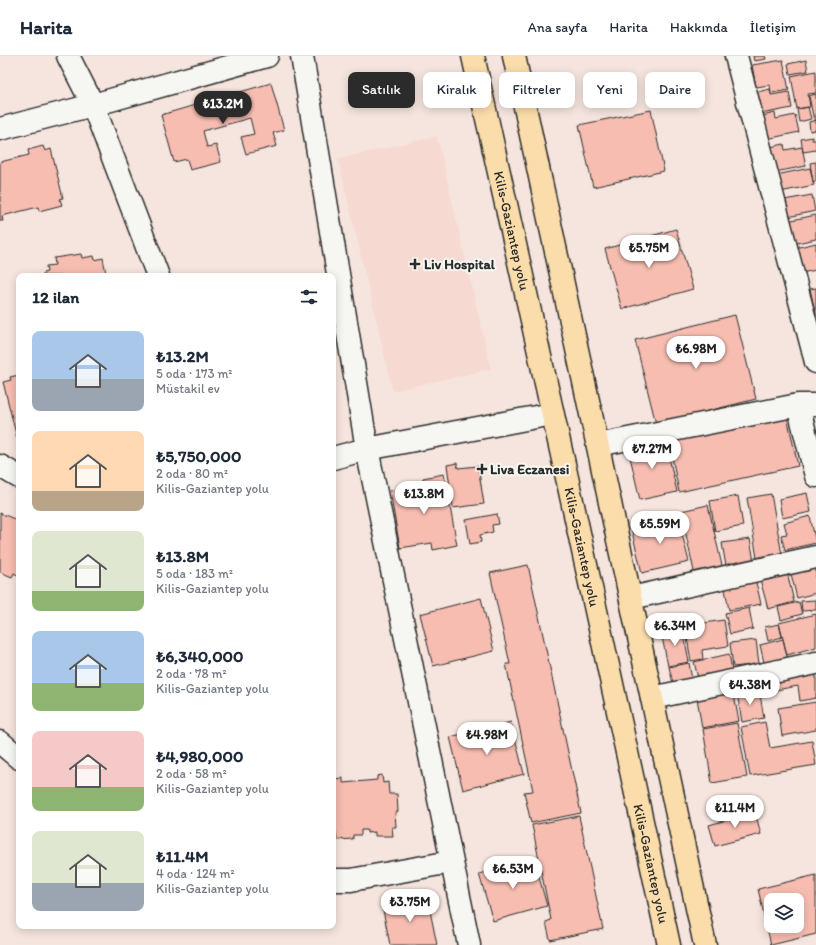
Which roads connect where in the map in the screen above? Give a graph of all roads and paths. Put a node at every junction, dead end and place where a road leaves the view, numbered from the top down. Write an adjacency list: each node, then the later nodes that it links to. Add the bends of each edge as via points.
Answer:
1 (68, 56): 7 (street)
2 (267, 56): 7 (street)
3 (302, 56): 14 (street)
4 (473, 56): 12 (highway, Kilis-Gaziantep yolu)
5 (514, 56): 13 (highway)
6 (736, 56): 10 (street)
7 (93, 105): 8 (street); 9 (street)
8 (0, 129)
9 (157, 273)
10 (816, 362)
11 (807, 405): 13 (street); 18 (street)
12 (552, 414): 14 (street); 28 (highway, Kilis-Gaziantep yolu)
13 (598, 445): 20 (highway)
14 (367, 449): 15 (street); 25 (street)
15 (336, 457)
16 (0, 466): 17 (street)
17 (16, 475)
18 (816, 476)
19 (816, 557): 20 (street)
20 (631, 598): 22 (highway)
21 (816, 663): 22 (street)
22 (652, 698): 29 (highway)
23 (0, 742): 24 (street)
24 (16, 755)
25 (451, 862): 26 (street, via 351,880); 27 (street)
26 (336, 880)
27 (468, 945)
28 (668, 945)
29 (705, 945)

